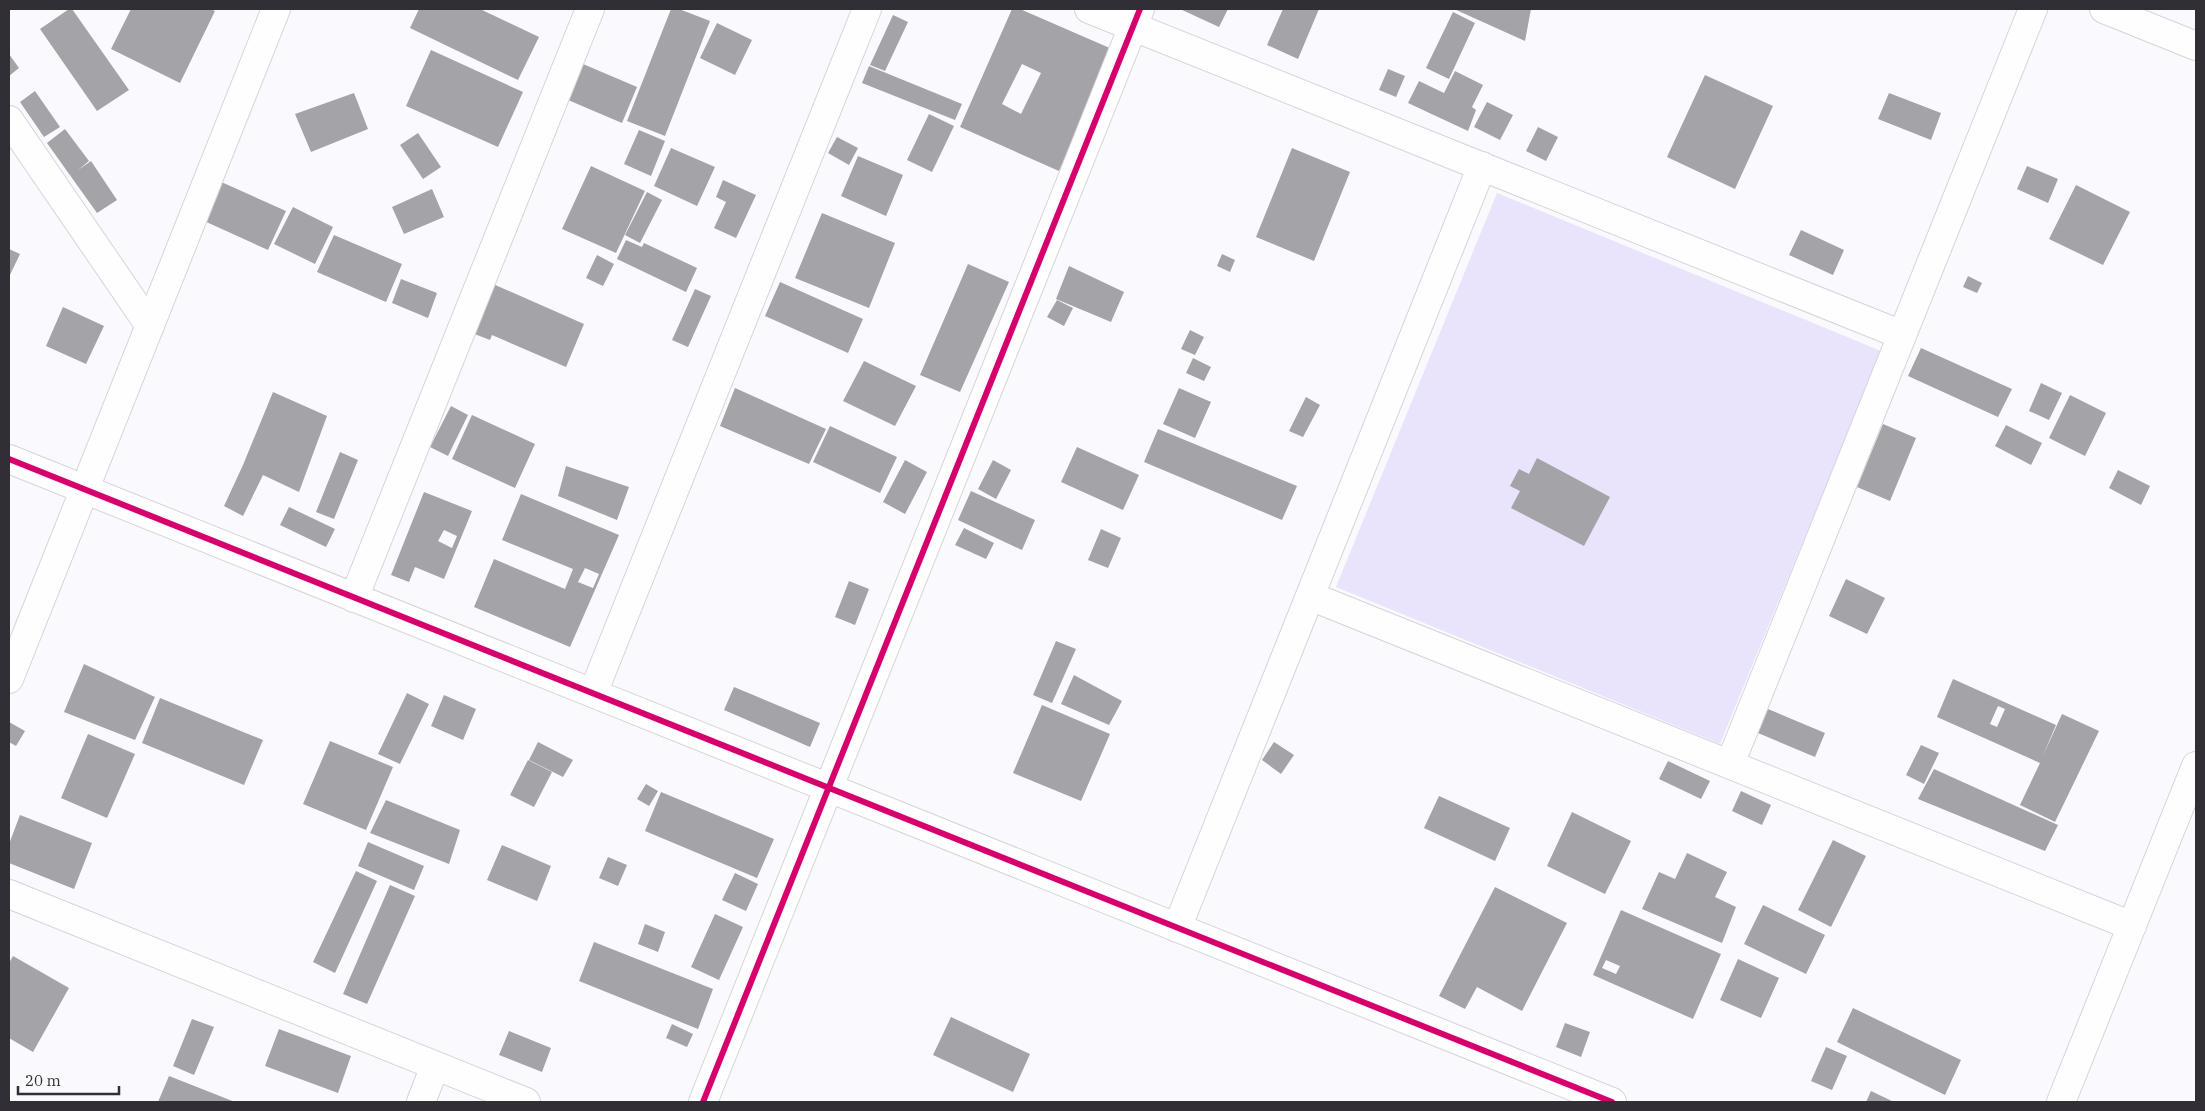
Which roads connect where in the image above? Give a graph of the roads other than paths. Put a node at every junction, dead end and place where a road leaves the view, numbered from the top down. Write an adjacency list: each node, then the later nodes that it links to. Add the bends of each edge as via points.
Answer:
1 (276, 9): 11 (street)
2 (590, 9): 16 (street)
3 (867, 9): 18 (street)
4 (1089, 9): 7 (street)
5 (2033, 9): 12 (street)
6 (2104, 9): 8 (street)
7 (1137, 18): 10 (street); 21 (street)
8 (2196, 46)
9 (9, 120): 11 (street)
10 (1482, 166): 12 (street); 15 (street)
11 (150, 326): 14 (street)
12 (1902, 335): 19 (street)
13 (9, 459): 14 (street)
14 (84, 489): 16 (street); 17 (street)
15 (1310, 596): 19 (street); 24 (street)
16 (354, 598): 18 (street)
17 (9, 679)
18 (593, 693): 21 (street)
19 (1730, 764): 23 (street)
20 (2196, 766): 23 (street)
21 (828, 788): 24 (street); 29 (street)
22 (9, 894): 25 (street)
23 (2132, 926): 30 (street)
24 (1177, 928): 26 (street)
25 (435, 1066): 27 (street); 28 (street)
26 (1597, 1100)
27 (421, 1102)
28 (526, 1102)
29 (703, 1102)
30 (2062, 1102)

